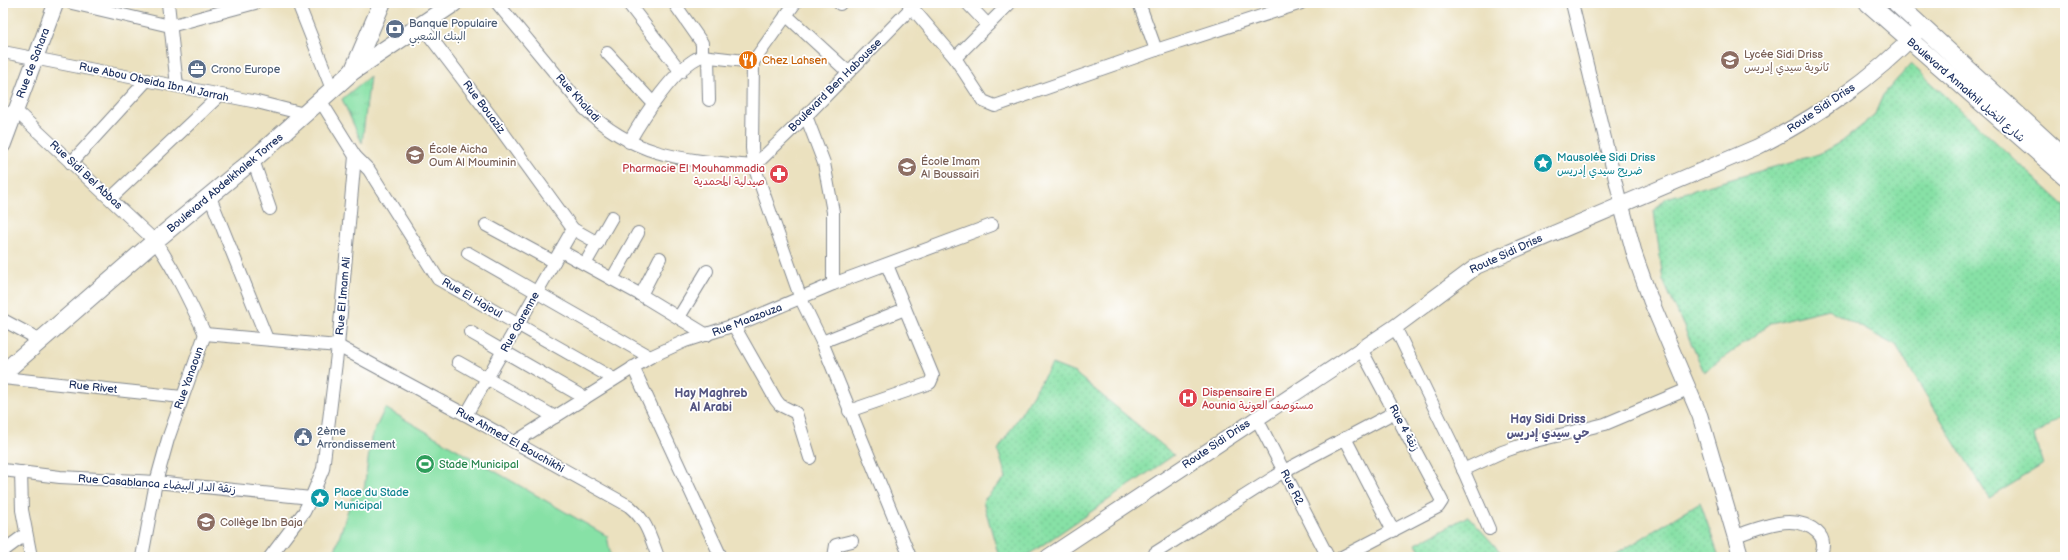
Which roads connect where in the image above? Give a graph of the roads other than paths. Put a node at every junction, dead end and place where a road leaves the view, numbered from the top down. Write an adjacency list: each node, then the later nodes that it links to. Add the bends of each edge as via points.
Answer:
1 (56, 3): 30 (street, Rue de Sahara)
2 (72, 3): 22 (street)
3 (168, 3): 22 (street)
4 (255, 3): 22 (street)
5 (298, 3): 38 (street)
6 (382, 3): 33 (main road)
7 (454, 3): 23 (main road, Boulevard Abdelkhalek Torres)
8 (497, 3): 45 (street, Rue Khaladi, via 584,108 608,130)
9 (628, 3): 34 (street)
10 (674, 3): 29 (street, via 702,43)
11 (795, 3): 20 (street)
12 (967, 3): 21 (street)
13 (1010, 3): 21 (street)
14 (1139, 3): 26 (street)
15 (1301, 3): 26 (street)
16 (1572, 3): 55 (street)
17 (1868, 3): 25 (main road, Boulevard Annakhil شارع النخيل)
18 (1896, 3): 24 (main road, Boulevard Annakhil شارع النخيل)
19 (912, 4): 31 (street); 35 (street, Boulevard Ben Habousse)
20 (786, 15): 32 (street); 35 (street)
21 (988, 25): 31 (street)
22 (170, 26): 37 (street)
23 (422, 26): 33 (main road, Boulevard Abdelkhalek Torres); 60 (street, Rue Bouaziz)
24 (1922, 27): 25 (street, Route Sidi Driss); 48 (main road, Boulevard Annakhil شارع النخيل)
25 (1909, 41): 52 (main road, Boulevard Annakhil شارع النخيل); 55 (street, Route Sidi Driss, via 1849,90 1796,128)
26 (1156, 50): 31 (street, via 995,106 983,102)
27 (3, 52): 30 (street, Rue Abou Obeida Ibn Al Jarrah)
28 (607, 53): 41 (street)
29 (705, 56): 32 (street); 34 (street, via 690,63); 40 (street)
30 (35, 57): 36 (street, Rue Abou Obeida Ibn Al Jarrah); 42 (street, Rue de Sahara)
31 (955, 58)
32 (753, 62): 51 (street)
33 (353, 71): 38 (main road, Boulevard Abdelkhalek Torres)
34 (681, 72): 41 (street)
35 (848, 72): 44 (street, Boulevard Ben Habousse)
36 (147, 80): 37 (street, Rue Abou Obeida Ibn Al Jarrah); 50 (street)
37 (177, 86): 39 (street, Rue Abou Obeida Ibn Al Jarrah)
38 (326, 95): 43 (main road, Boulevard Abdelkhalek Torres); 47 (street)
39 (219, 96): 43 (street, Rue Abou Obeida Ibn Al Jarrah, via 257,102); 54 (street)
40 (709, 100)
41 (654, 103): 45 (street)
42 (9, 113): 46 (street, Rue de Sahara); 50 (street, Rue Sidi Bel Abbas)
43 (304, 114): 49 (main road, Boulevard Abdelkhalek Torres)
44 (806, 116): 51 (street, Boulevard Ben Habousse); 72 (street, via 824,163 833,212)
45 (629, 142): 51 (street, Rue Khaladi, via 644,149 685,159)
46 (3, 145)
47 (355, 156): 79 (street, Rue El Hajoul, via 369,170 438,279); 88 (street, Rue El Imam Ali)
48 (2065, 158)
49 (254, 160): 53 (main road, Boulevard Abdelkhalek Torres); 56 (street)
50 (71, 163): 54 (street, Rue Sidi Bel Abbas)
51 (754, 166): 75 (street)
52 (2065, 176)
53 (210, 197): 62 (main road, Boulevard Abdelkhalek Torres); 85 (street)
54 (111, 198): 62 (street, Rue Sidi Bel Abbas)
55 (1621, 204): 81 (street, Route Sidi Driss, via 1477,266); 98 (street, via 1635,256)
56 (270, 209)
57 (612, 217): 63 (street)
58 (486, 225): 67 (street)
59 (992, 225): 69 (street, Rue Maazouza)
60 (573, 229): 63 (street); 64 (street, Rue Garenne)
61 (638, 233): 71 (street)
62 (155, 241): 83 (street, Rue Sidi Bel Abbas); 86 (main road, Boulevard Abdelkhalek Torres)
63 (598, 243): 68 (street)
64 (561, 251): 67 (street, Rue Garenne); 68 (street)
65 (468, 253): 73 (street)
66 (660, 258): 74 (street)
67 (554, 262): 73 (street, Rue Garenne)
68 (585, 264): 71 (street)
69 (887, 265): 72 (street, Rue Maazouza); 76 (street)
70 (707, 271): 77 (street)
71 (612, 279): 74 (street)
72 (833, 284): 75 (street, Rue Maazouza)
73 (537, 292): 79 (street, Rue Garenne); 91 (street)
74 (641, 295): 77 (street)
75 (801, 299): 80 (street, Rue Maazouza); 87 (street)
76 (905, 309): 87 (street); 101 (street, via 933,376 932,380 930,383)
77 (679, 317): 84 (street)
78 (3, 320): 86 (street)
79 (518, 325): 90 (street, Rue Garenne); 97 (street, Rue El Hajoul)
80 (734, 326): 84 (street, Rue Maazouza); 108 (street, via 776,400 780,405 796,413)
81 (1395, 327): 89 (street, Route Sidi Driss); 110 (street)
82 (470, 332): 90 (street)
83 (205, 334): 85 (street, Rue Yanaoun); 99 (street, Rue Yanaoun)
84 (707, 335): 91 (street, Rue Maazouza, via 685,341)
85 (267, 339): 88 (street, Rue Yanaoun)
86 (42, 341): 94 (main road, Boulevard Abdelkhalek Torres)
87 (822, 342): 101 (street)
88 (338, 346): 103 (street, Rue Ahmed El Bouchikhi); 114 (street, Rue El Imam Ali, via 323,468)
89 (1361, 349): 102 (street, Rue 4 زنقة); 105 (street, Route Sidi Driss)
90 (504, 352): 96 (street, Rue Garenne); 100 (street)
91 (650, 357): 93 (street, Rue Maazouza)
92 (458, 362): 96 (street)
93 (633, 368): 97 (street, Rue Maazouza); 126 (street)
94 (3, 372)
95 (3, 378): 99 (street, Rue Rivet)
96 (488, 379): 103 (street, Rue Garenne); 104 (street)
97 (614, 379): 100 (street, Rue Maazouza)
98 (1688, 389): 110 (street, via 1605,424 1531,442); 118 (street, via 1700,416)
99 (182, 397): 113 (street, Rue Yanaoun)
100 (585, 398): 104 (street, Rue Maazouza)
101 (849, 411): 128 (street)
102 (1395, 412): 106 (street); 116 (street, Rue 4 زنقة, via 1442,498 1438,507)
103 (466, 415): 107 (street, Rue Ahmed El Bouchikhi)
104 (555, 417): 107 (street, Rue Maazouza)
105 (1256, 417): 111 (street, Rue R2); 129 (street, Route Sidi Driss)
106 (1345, 438): 111 (street); 116 (street)
107 (515, 442): 125 (street, Rue Ahmed El Bouchikhi, via 629,506 645,522)
108 (810, 458)
109 (3, 470): 112 (street, Rue Casablanca زنقة الدار البيضاء)
110 (1463, 470): 115 (street)
111 (1284, 471): 121 (street); 130 (street, Rue R2)
112 (20, 472): 113 (street, Rue Casablanca زنقة الدار البيضاء, via 60,477); 117 (street)
113 (156, 482): 114 (street, Rue Casablanca زنقة الدار البيضاء); 123 (street, Rue Yanaoun)
114 (311, 498): 124 (street, Rue El Imam Ali, via 292,529)
115 (1489, 529)
116 (1393, 531): 131 (street)
117 (26, 534): 120 (street); 122 (street)
118 (1735, 536): 132 (street); 133 (street, via 1773,524 1798,521 1807,524 1820,535 1824,545)
119 (852, 541): 127 (street, via 836,546)
120 (3, 551)
121 (1155, 553)
122 (31, 557)
123 (142, 557)
124 (270, 557)
125 (658, 557)
126 (721, 557)
127 (834, 557)
128 (910, 557)
129 (1048, 557)
130 (1328, 557)
131 (1342, 557)
132 (1741, 557)
133 (1820, 557)

